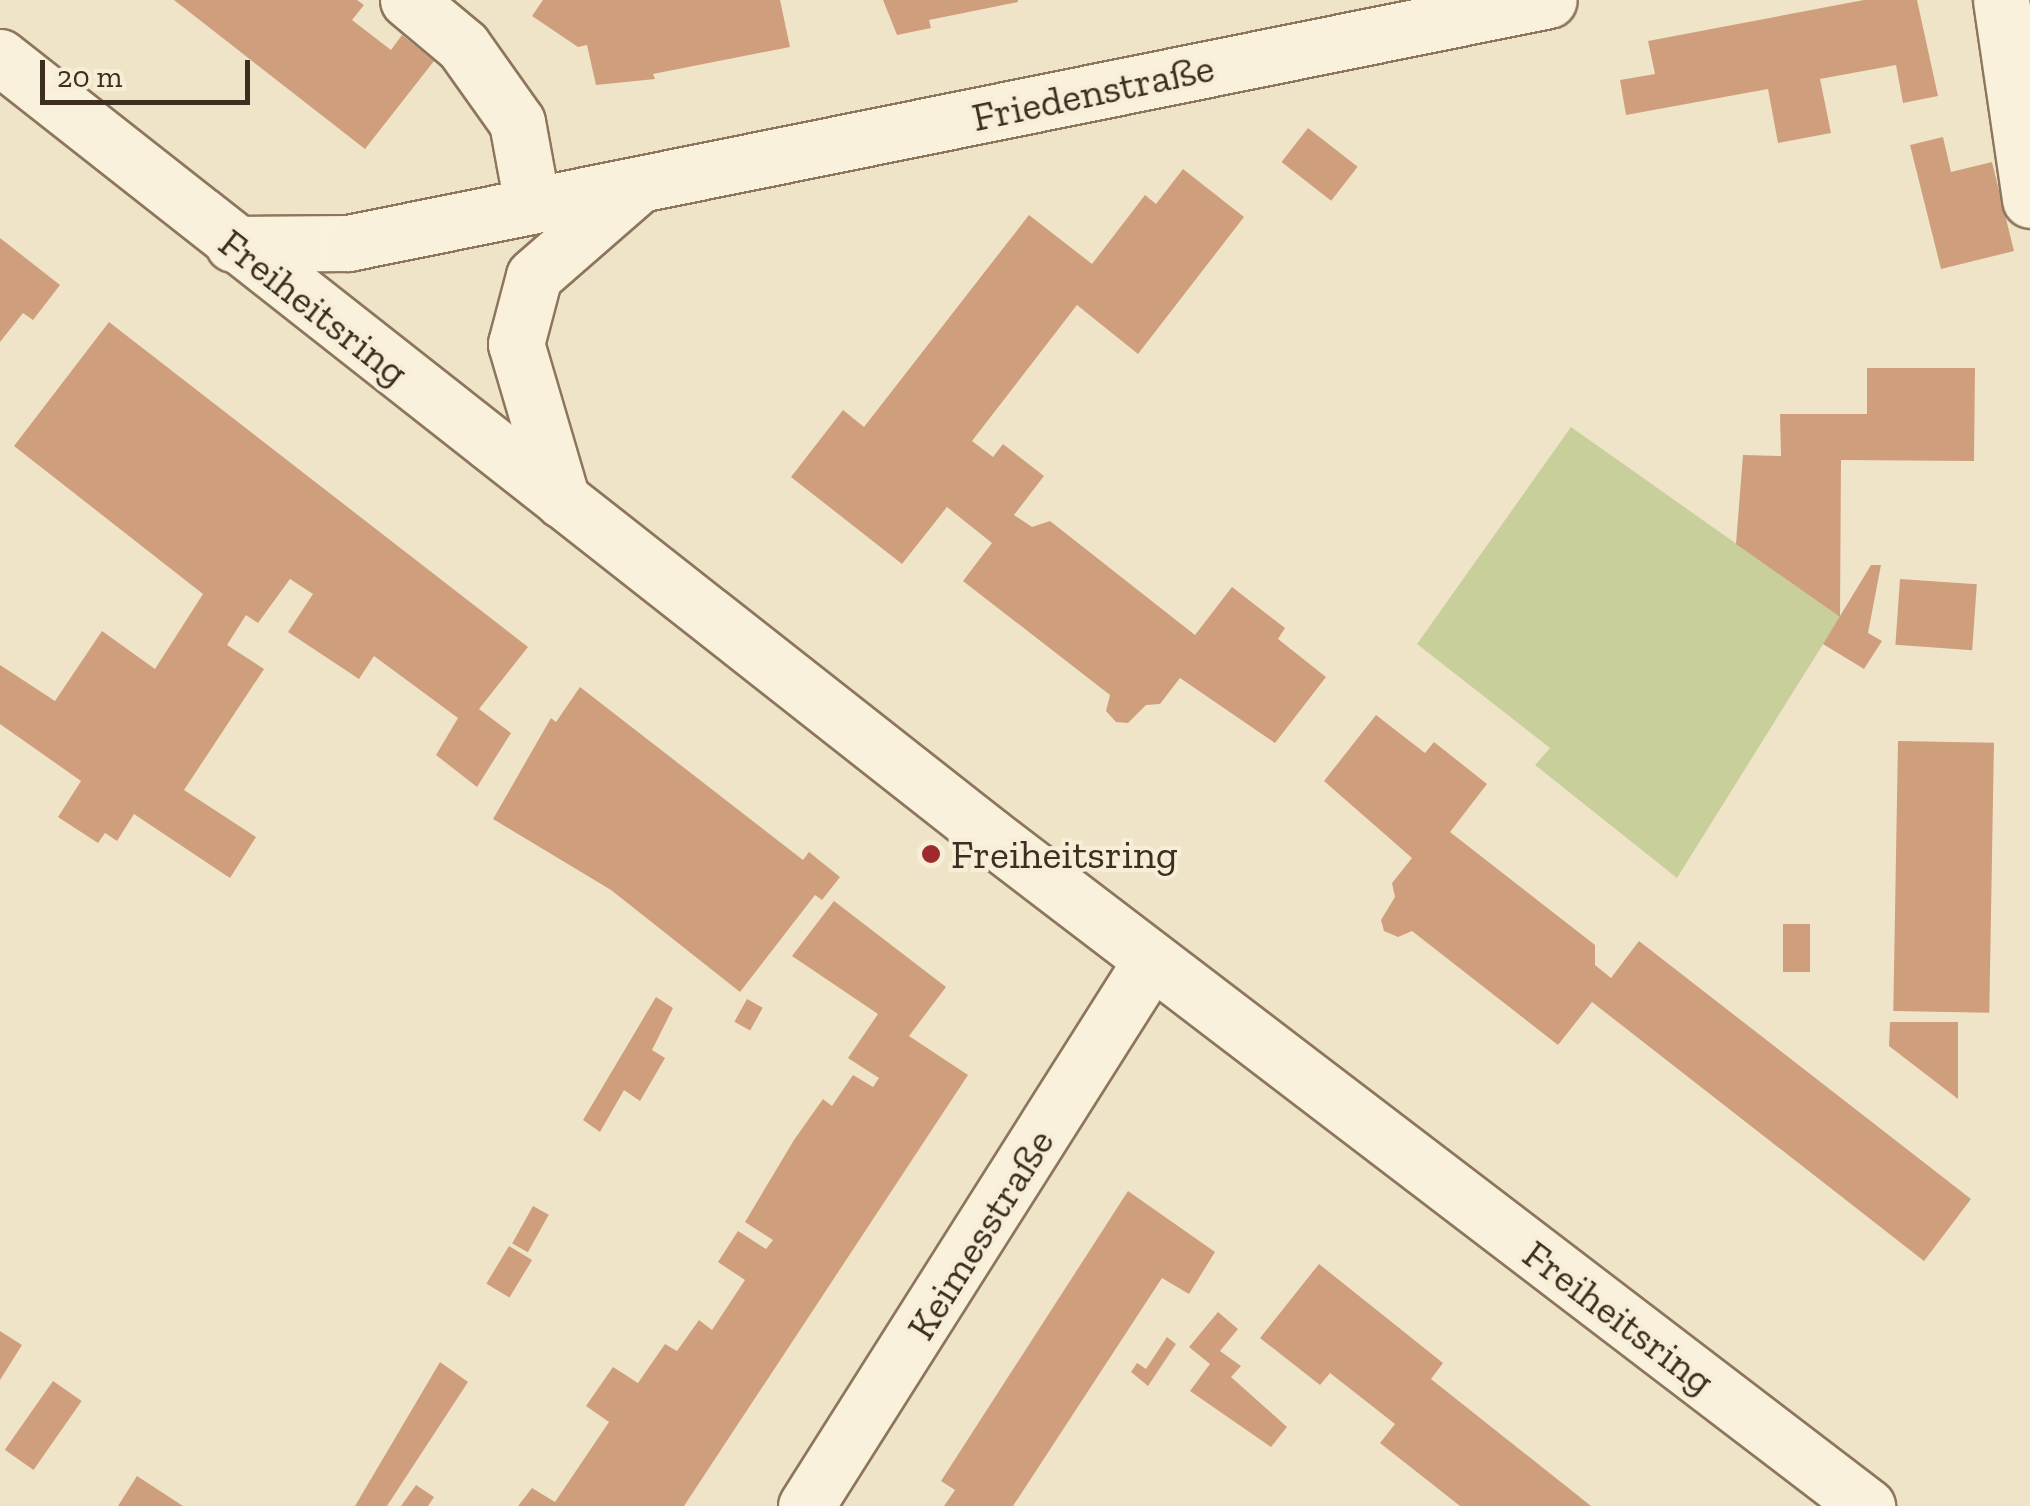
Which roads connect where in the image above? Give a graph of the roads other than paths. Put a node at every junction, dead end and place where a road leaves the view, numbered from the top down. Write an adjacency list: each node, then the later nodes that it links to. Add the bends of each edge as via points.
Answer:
1 (408, 0): 7 (street, via 464,46 516,122)
2 (1549, 0): 5 (street, Friedenstraße)
3 (2001, 0): 6 (street)
4 (0, 57): 8 (street, Freiheitsring)
5 (637, 186): 7 (street, Friedenstraße); 9 (street, Friedenstraße, via 534,276 516,344)
6 (2030, 200)
7 (532, 204): 8 (street, Friedenstraße, via 348,243)
8 (233, 244): 9 (street, Freiheitsring)
9 (562, 500): 10 (street, Freiheitsring)
10 (1151, 960): 11 (street, Keimesstraße); 12 (street, Freiheitsring)
11 (806, 1506)
12 (1867, 1506)

